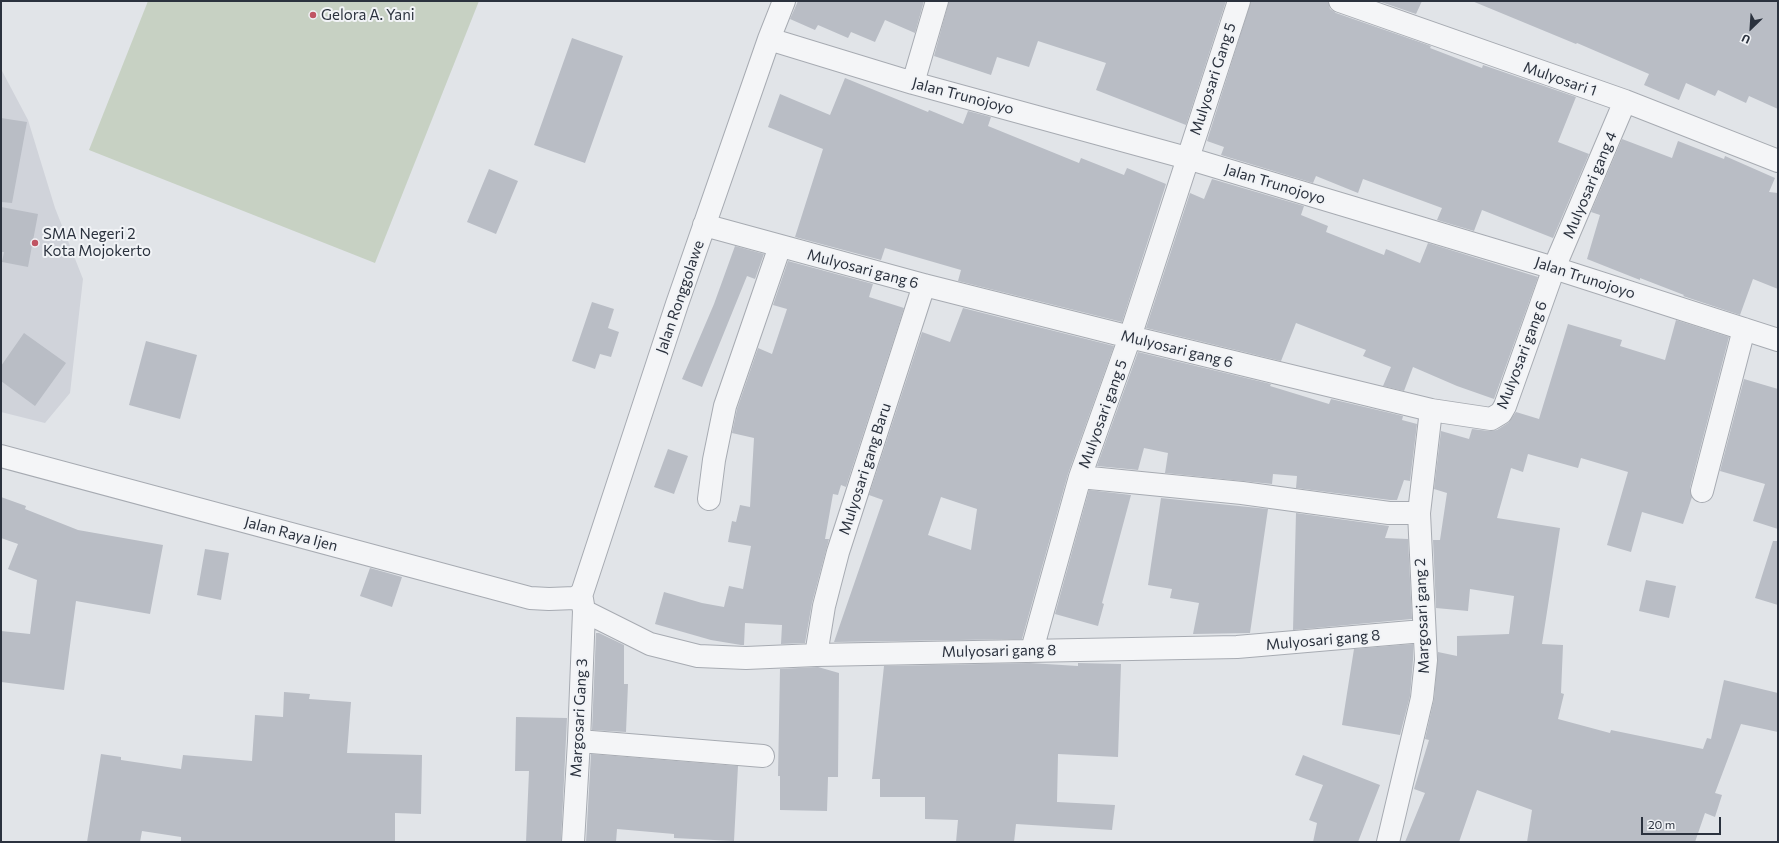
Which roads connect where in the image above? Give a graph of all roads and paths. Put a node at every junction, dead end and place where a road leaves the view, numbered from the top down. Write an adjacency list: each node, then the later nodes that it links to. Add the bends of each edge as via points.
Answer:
1 (784, 1): 5 (street, Jalan Ronggolawe)
2 (937, 1): 6 (street)
3 (1239, 1): 8 (street, Mulyosari Gang 5)
4 (1340, 1): 7 (street, Mulyosari 1)
5 (769, 40): 6 (street, Jalan Trunojoyo); 10 (street, Jalan Ronggolawe)
6 (914, 83): 8 (street, Jalan Trunojoyo)
7 (1625, 102): 9 (street, Mulyosari 1); 12 (street, Mulyosari gang 4)
8 (1187, 158): 12 (street, Jalan Trunojoyo); 15 (street, Mulyosari gang 5)
9 (1778, 161)
10 (704, 225): 11 (street, Mulyosari gang 6); 23 (street, Jalan Ronggolawe)
11 (780, 246): 13 (street, Mulyosari gang 6); 21 (street, via 725,406)
12 (1554, 268): 14 (street, Jalan Trunojoyo); 17 (street, Mulyosari gang 6, via 1501,413 1491,419)
13 (924, 285): 15 (street, Mulyosari gang 6); 26 (street, Mulyosari gang Baru, via 838,552 824,606)
14 (1744, 329): 16 (street, Jalan Trunojoyo); 20 (street)
15 (1130, 337): 17 (street, Mulyosari gang 6); 19 (street, Mulyosari gang 5)
16 (1778, 340)
17 (1431, 410): 22 (street, Margosari gang 2)
18 (1, 456): 23 (street, Jalan Raya Ijen, via 530,598 569,599)
19 (1080, 477): 22 (street, via 1242,493 1389,513); 25 (street, Mulyosari gang 5)
20 (1702, 491)
21 (709, 499)
22 (1419, 513): 24 (street, Margosari gang 2)
23 (582, 603): 26 (street, Mulyosari gang 8, via 650,644 698,656 746,658); 27 (street, Margosari Gang 3)
24 (1423, 631): 25 (street, Mulyosari gang 8, via 1237,646); 30 (street, Margosari gang 2, via 1426,660 1422,698)
25 (1032, 650): 26 (street, Mulyosari gang 8)
26 (816, 655)
27 (579, 741): 28 (street); 29 (street, Margosari Gang 3)
28 (763, 756)
29 (573, 842)
30 (1388, 842)

